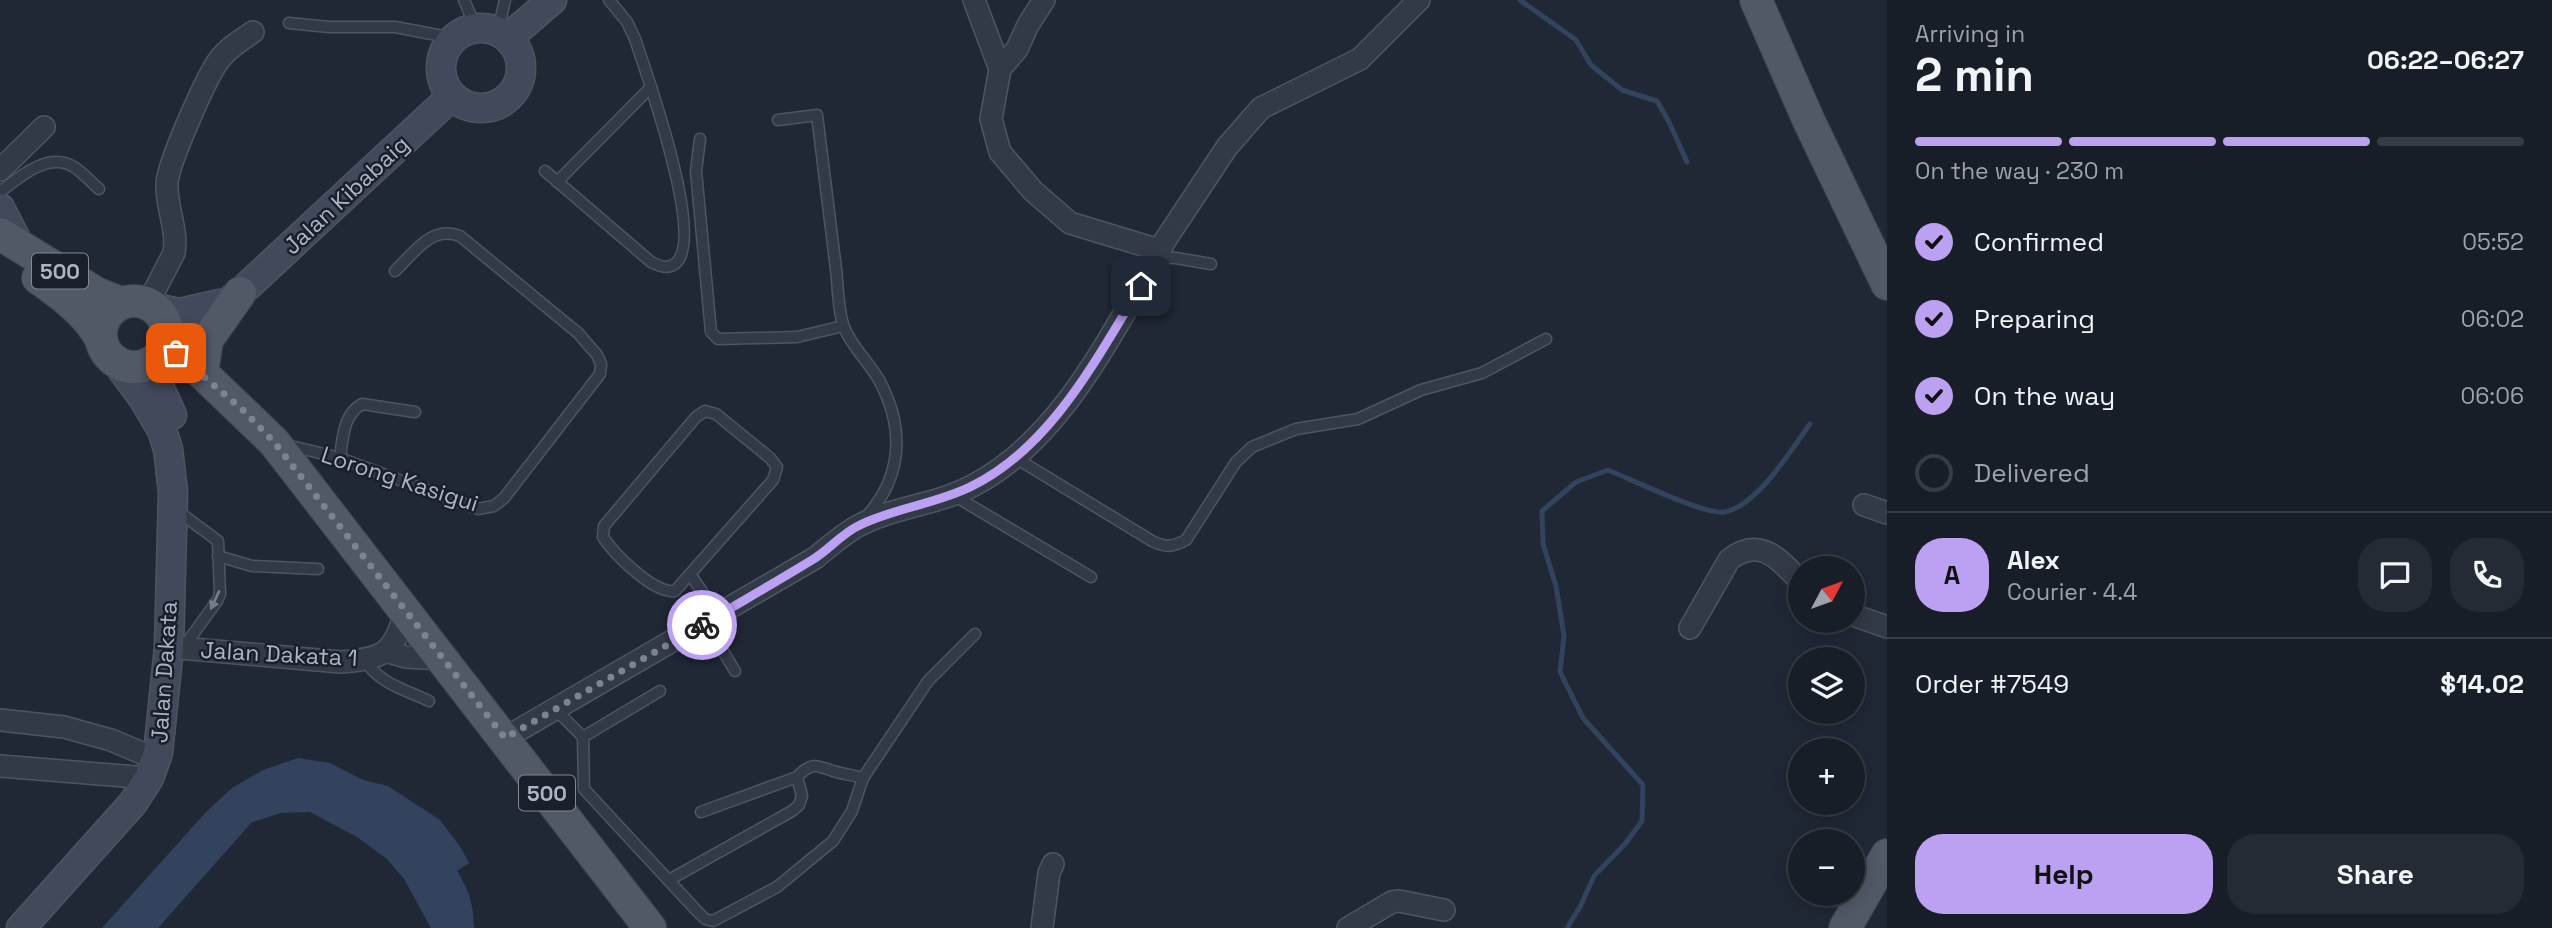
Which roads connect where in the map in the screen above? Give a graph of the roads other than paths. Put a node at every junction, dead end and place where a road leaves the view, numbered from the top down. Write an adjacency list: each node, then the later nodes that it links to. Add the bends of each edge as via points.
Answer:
1 (464, 0): 11 (lane)
2 (505, 0): 11 (lane)
3 (552, 0): 11 (street)
4 (609, 0): 13 (lane, via 631,30)
5 (974, 0): 12 (street)
6 (1044, 0): 12 (street, via 1017,49)
7 (1419, 0): 25 (street, via 1360,59 1261,108 1227,148)
8 (1756, 0): 28 (main road)
9 (289, 23): 11 (lane)
10 (253, 32): 30 (street, via 215,65 173,159 166,181 176,244)
11 (484, 34): 14 (street, via 445,48 441,73); 14 (street, via 516,48 521,60 517,86 500,104 487,108 462,104)
12 (1000, 69): 25 (street, via 991,119 1000,152 1033,191 1070,223)
13 (651, 88): 20 (lane); 20 (lane, via 680,191 685,245 677,263 664,267 651,262)
14 (452, 96): 29 (street, Jalan Kibabaig)
15 (778, 120): 31 (lane, via 817,115)
16 (44, 128): 18 (street)
17 (700, 139): 31 (lane, via 696,170 711,332 718,339 797,337)
18 (0, 170)
19 (545, 171): 20 (lane)
20 (558, 182)
21 (99, 190): 22 (lane, via 72,166 51,162 28,171)
22 (0, 192)
23 (0, 208): 24 (street)
24 (7, 244): 30 (main road, 500, via 96,293); 33 (main road, 500, via 93,324)
25 (1158, 254): 26 (lane); 38 (street, via 1081,382)
26 (1211, 264)
27 (395, 271): 39 (lane, Lorong Kasigui, via 432,235 450,232 460,236 578,333 597,355 600,374 504,498 485,509)
28 (1887, 284)
29 (240, 293): 30 (street, Jalan Kibabaig, via 220,304 179,313); 33 (street, Jalan Kibabaig); 34 (main road, via 207,340)
30 (141, 305): 33 (main road, via 165,322); 33 (main road, 500, via 112,309 101,328)
31 (843, 327): 44 (lane, via 879,380 897,433 891,480)
32 (1546, 340): 38 (lane, via 1482,373 1421,390 1358,419 1296,429 1252,446 1236,462 1186,540 1172,547 1152,541)
33 (144, 363): 34 (main road, 500); 35 (main road, 500, via 167,369); 41 (street, Jalan Dakata, via 172,413 182,443)
34 (202, 373): 35 (main road, 500)
35 (243, 410): 37 (main road, 500)
36 (415, 412): 39 (lane, via 356,407 347,419)
37 (274, 442): 39 (lane, Lorong Kasigui); 50 (main road, 500)
38 (1014, 457): 40 (street)
39 (340, 458)
40 (953, 495): 44 (street); 49 (lane)
41 (173, 500): 45 (lane, via 218,541); 56 (street, Jalan Dakata)
42 (1864, 505): 43 (street)
43 (1887, 513)
44 (858, 526): 51 (street, via 816,558)
45 (218, 556): 46 (lane, via 252,566); 56 (lane, one-way to 56, via 217,601)
46 (318, 569)
47 (1788, 569): 54 (street, via 1772,554 1758,549 1737,554 1729,560)
48 (690, 574): 48 (lane, via 675,591 655,586 611,549 603,537 604,526 705,411 716,414 777,467 773,480); 51 (lane)
49 (1091, 577)
50 (405, 611): 57 (street, Jalan Dakata 1, via 400,634); 58 (main road, 500)
51 (712, 619): 60 (lane); 63 (street)
52 (1866, 620): 53 (street)
53 (1887, 627)
54 (1690, 628)
55 (975, 635): 70 (lane, via 928,681)
56 (176, 648): 59 (street, Jalan Dakata 1, via 341,663); 68 (street, Jalan Dakata)
57 (388, 652): 58 (street, Jalan Dakata 1); 59 (street, Jalan Dakata 1)
58 (443, 659): 66 (main road, 500)
59 (365, 660): 62 (lane, via 381,679)
60 (735, 671)
61 (660, 691): 65 (lane)
62 (429, 701)
63 (555, 709): 65 (lane); 66 (street)
64 (0, 720): 68 (street, via 64,727 111,740)
65 (583, 737): 71 (lane)
66 (505, 738): 71 (main road, 500)
67 (0, 766): 68 (street)
68 (152, 768): 77 (street, Jalan Dakata, via 133,803)
69 (797, 777): 70 (lane, via 805,768 822,765); 72 (lane); 75 (lane, via 802,796 792,811)
70 (863, 778): 75 (lane, via 852,811 833,841 777,887 713,921 705,919)
71 (571, 799): 75 (lane); 78 (main road, 500)
72 (701, 812)
73 (1887, 855): 81 (main road)
74 (1053, 863): 79 (street)
75 (670, 880)
76 (1444, 910): 80 (street, via 1392,902)
77 (21, 928)
78 (650, 928)
79 (1042, 928)
80 (1348, 928)
81 (1845, 928)

